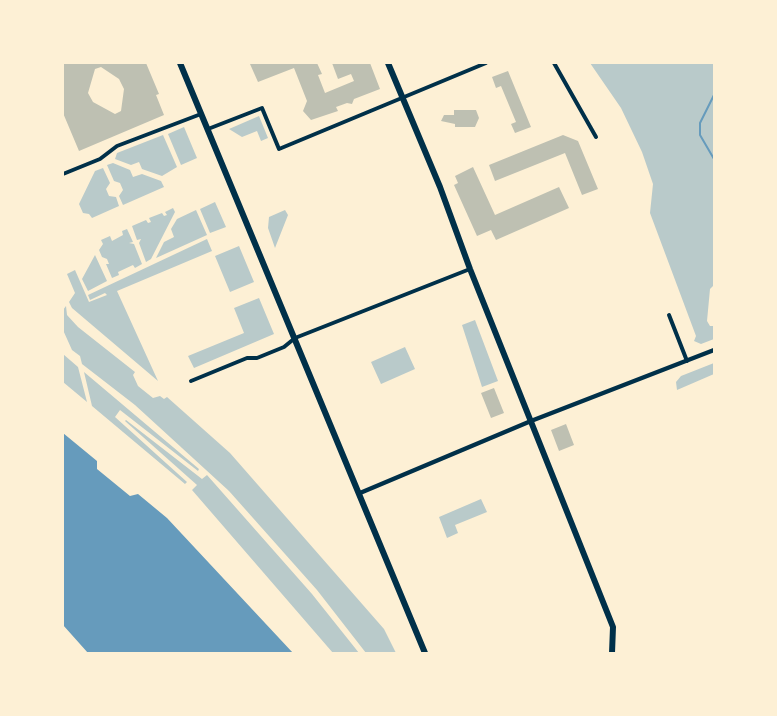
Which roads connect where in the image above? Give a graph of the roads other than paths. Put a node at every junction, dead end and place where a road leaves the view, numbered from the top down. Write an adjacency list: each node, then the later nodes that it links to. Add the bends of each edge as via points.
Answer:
1 (180, 63): 6 (main road)
2 (388, 63): 5 (main road)
3 (486, 63): 5 (street)
4 (554, 63): 8 (street)
5 (403, 99): 7 (street, via 279,149 262,108); 10 (main road)
6 (201, 114): 7 (main road); 9 (street, via 117,146 100,159)
7 (208, 129): 12 (main road)
8 (596, 137)
9 (63, 174)
10 (470, 269): 12 (street); 16 (main road)
11 (669, 315): 14 (street)
12 (295, 338): 15 (street, via 258,358 248,358); 17 (main road)
13 (714, 350): 14 (street)
14 (687, 361): 16 (street)
15 (191, 381)
16 (531, 421): 17 (street); 19 (main road, via 613,627)
17 (360, 493): 18 (main road)
18 (425, 653)
19 (612, 653)

